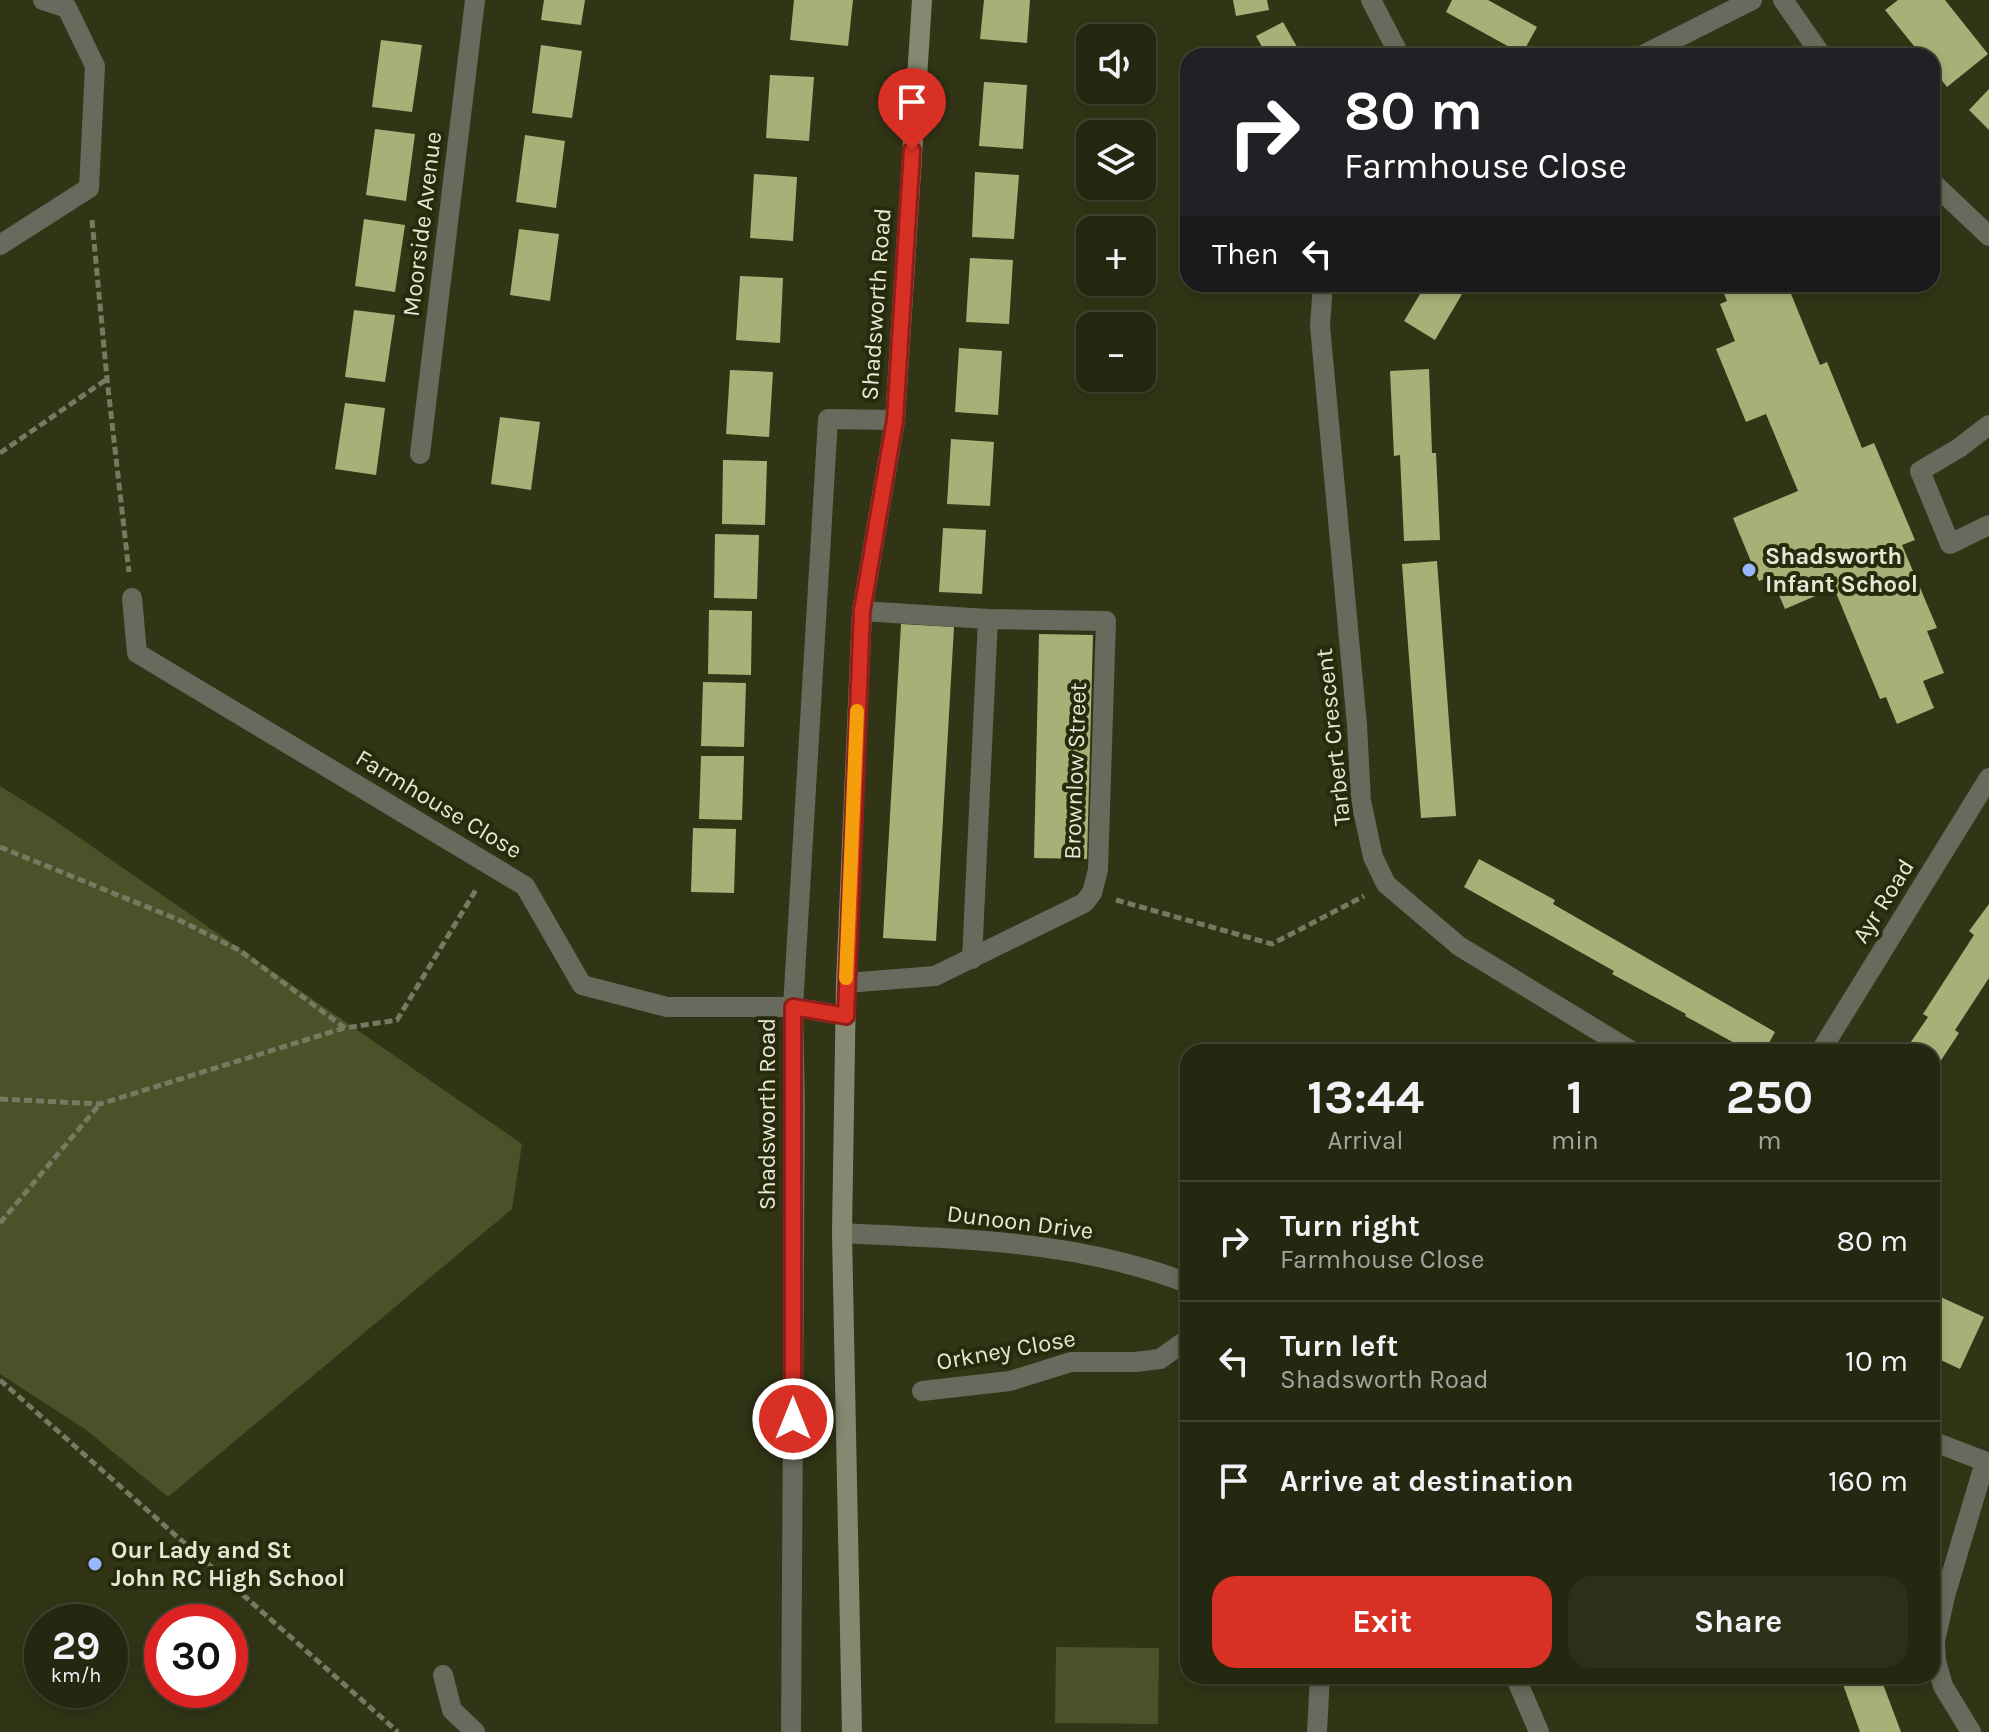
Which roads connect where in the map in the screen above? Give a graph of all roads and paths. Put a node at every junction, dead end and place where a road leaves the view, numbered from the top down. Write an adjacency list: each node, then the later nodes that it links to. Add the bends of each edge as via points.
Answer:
1 (43, 0): 10 (street, via 67,8 95,66)
2 (475, 0): 19 (street, Moorside Avenue)
3 (922, 0): 16 (main road, Shadsworth Road)
4 (1371, 0): 7 (street)
5 (1752, 0): 8 (street)
6 (1783, 0): 9 (street)
7 (1396, 48)
8 (1657, 48)
9 (1816, 48)
10 (89, 188): 13 (street); 15 (path)
11 (1940, 190): 12 (street)
12 (1989, 236)
13 (0, 245)
14 (1322, 292): 27 (street, Tarbert Crescent, via 1320,326 1361,801 1373,857)
15 (107, 379): 18 (path); 21 (path)
16 (895, 420): 22 (main road, Shadsworth Road); 31 (street, Shadsworth Road, via 828,419)
17 (1989, 425): 20 (street, via 1920,471 1950,544)
18 (0, 453)
19 (420, 454)
20 (1989, 525)
21 (132, 598): 26 (street, Farmhouse Close, via 137,653)
22 (862, 611): 23 (street); 30 (main road, Shadsworth Road)
23 (988, 619): 28 (street, Brownlow Street, via 1106,621 1101,831); 29 (street)
24 (1989, 778): 35 (street, Ayr Road)
25 (0, 847): 33 (path, via 239,950)
26 (491, 865): 31 (street, Farmhouse Close, via 525,886 582,985 667,1007); 33 (path, via 397,1020)
27 (1386, 884): 28 (path, via 1272,944); 34 (street, Tarbert Crescent, via 1459,946)
28 (1092, 893): 29 (street, Brownlow Street, via 1084,903)
29 (972, 959): 30 (street, Brownlow Street, via 935,976)
30 (846, 983): 32 (main road, Shadsworth Road)
31 (793, 1007): 32 (street, Farmhouse Close); 53 (street, Shadsworth Road)
32 (846, 1016): 39 (main road, Shadsworth Road)
33 (345, 1028): 37 (path)
34 (1620, 1044)
35 (1825, 1044)
36 (0, 1099): 37 (path)
37 (100, 1104): 38 (path)
38 (0, 1223)
39 (842, 1233): 40 (street, Dunoon Drive, via 1038,1245); 54 (main road, Shadsworth Road)
40 (1180, 1280)
41 (1180, 1345): 43 (street, Orkney Close, via 1160,1359 1071,1362 1010,1381)
42 (0, 1380): 51 (path)
43 (922, 1391)
44 (1940, 1444): 45 (street)
45 (1987, 1462): 46 (street)
46 (1940, 1618)
47 (443, 1675): 52 (street, via 452,1710)
48 (1940, 1675): 57 (street)
49 (1320, 1684): 55 (street)
50 (1518, 1684): 56 (street)
51 (398, 1732)
52 (475, 1732)
53 (791, 1732)
54 (852, 1732)
55 (1317, 1732)
56 (1539, 1732)
57 (1971, 1732)

